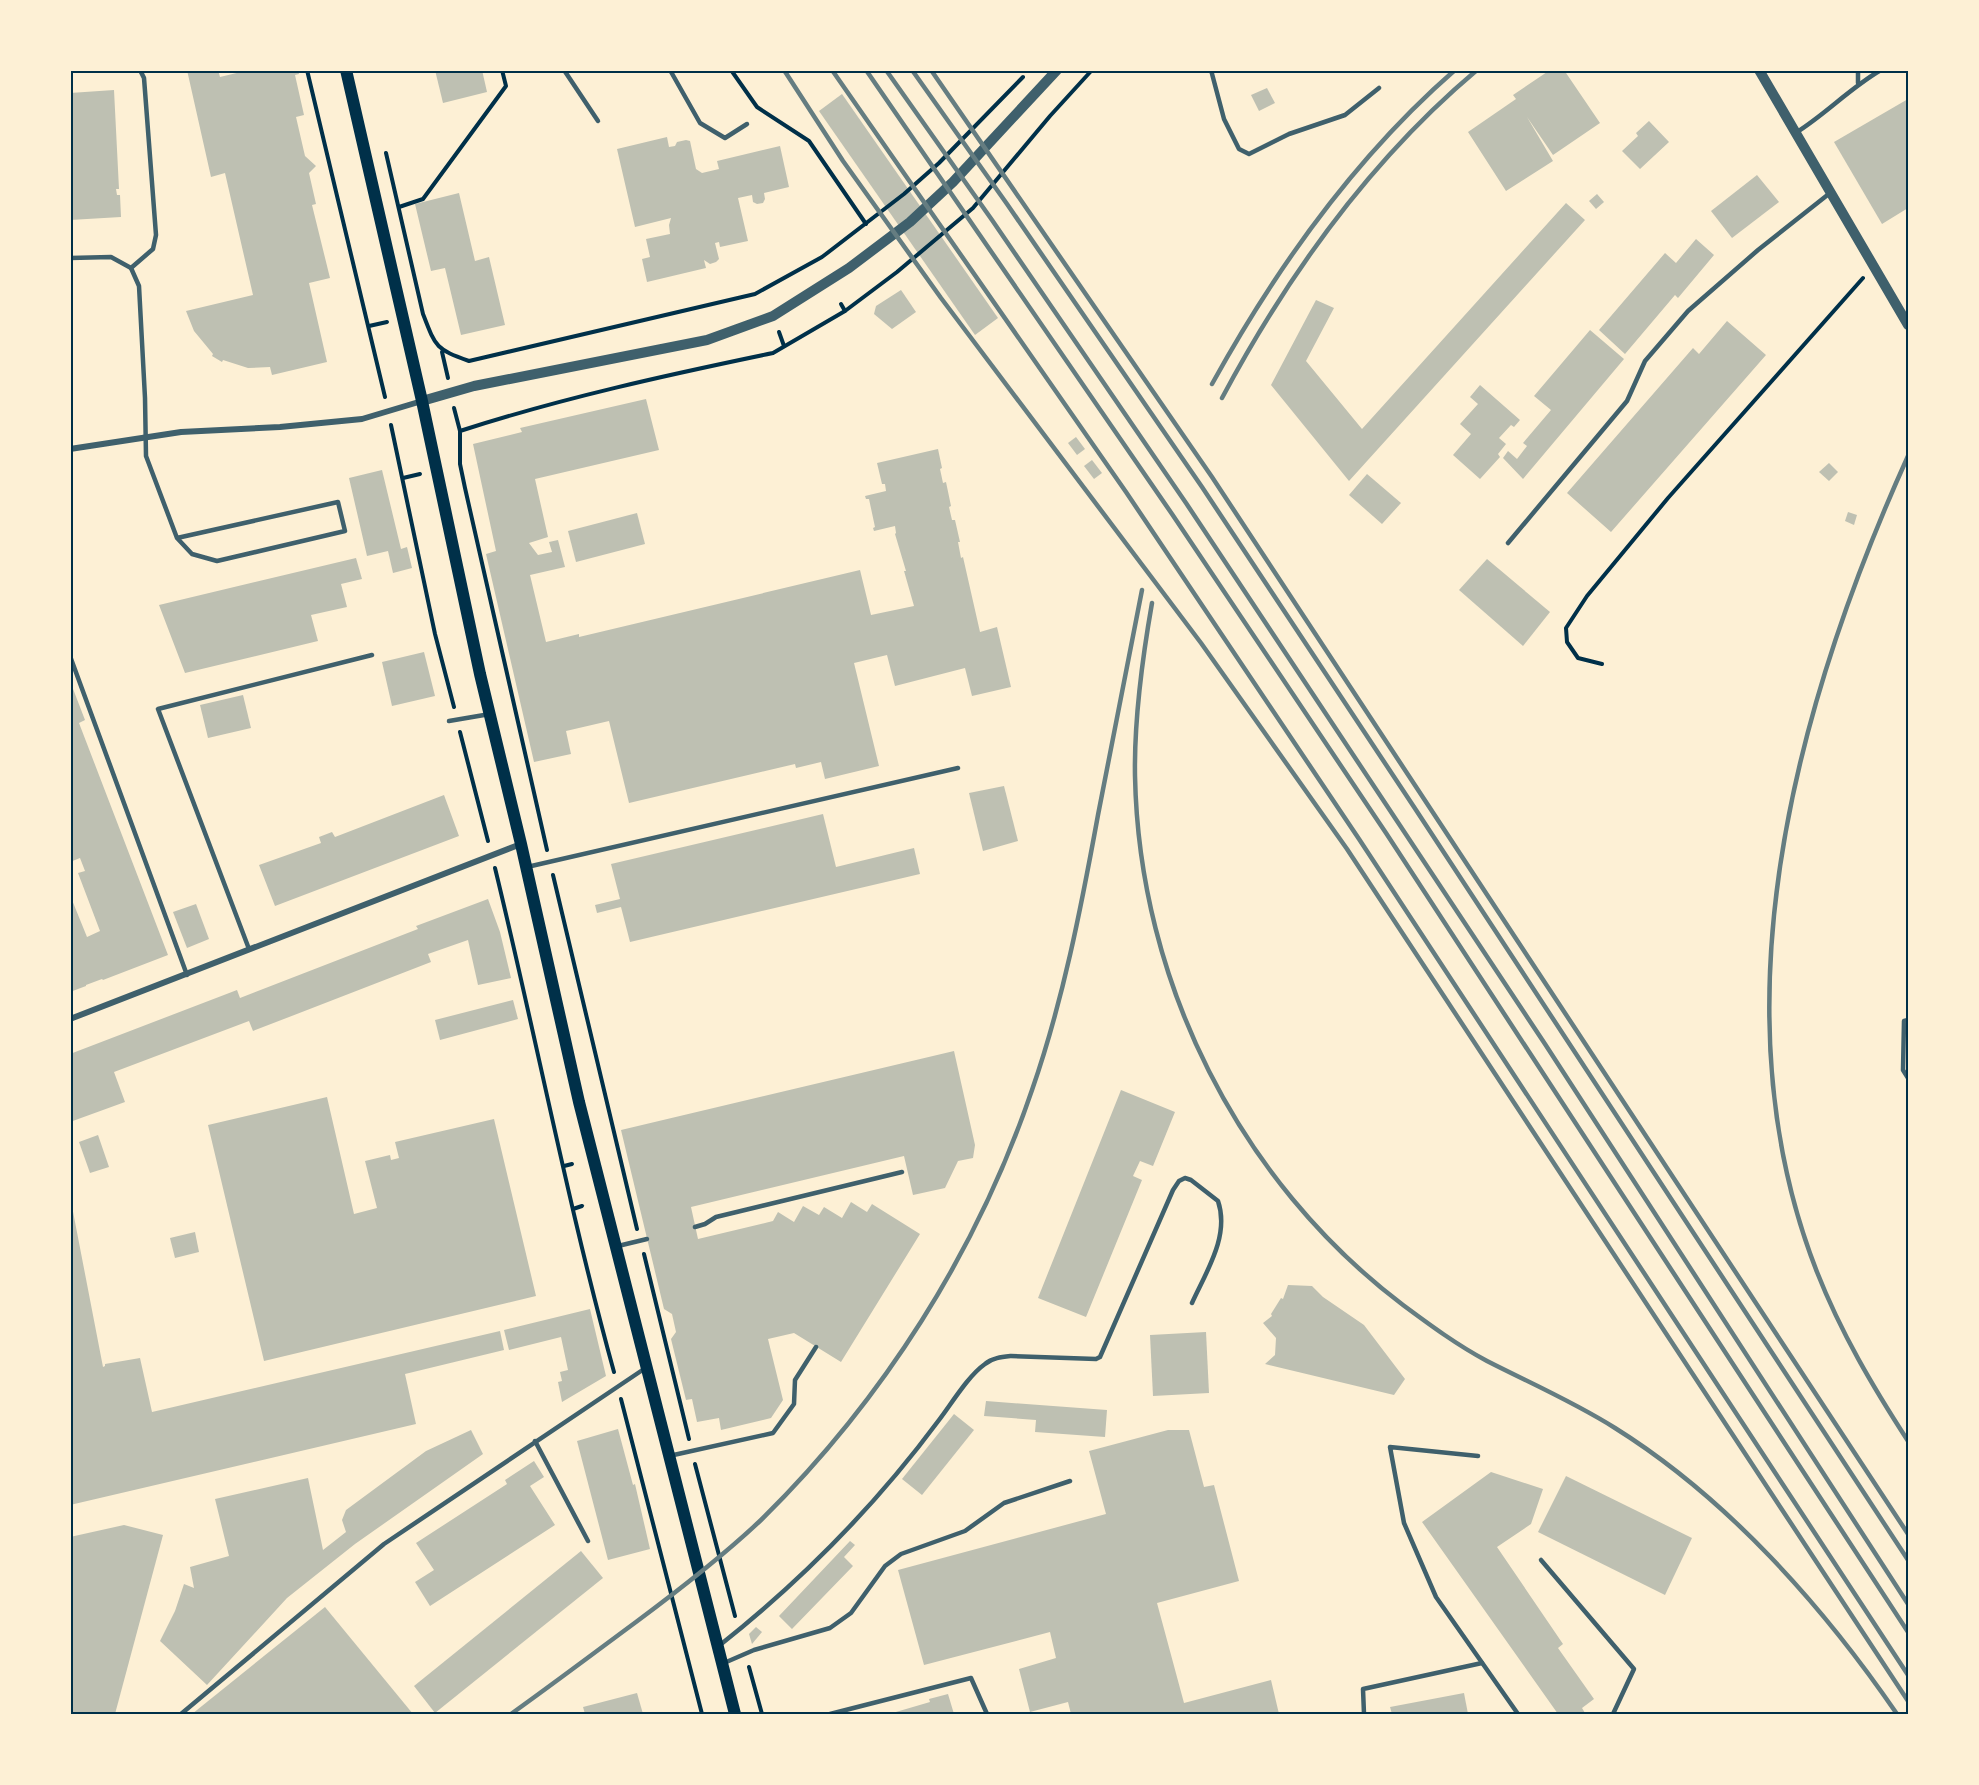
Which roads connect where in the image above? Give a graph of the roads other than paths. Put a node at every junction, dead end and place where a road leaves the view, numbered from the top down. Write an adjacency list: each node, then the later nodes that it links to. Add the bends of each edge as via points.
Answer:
1 (140, 70): 17 (lane, via 144,78 156,235 153,249)
2 (346, 70): 19 (main road)
3 (564, 70): 12 (lane)
4 (670, 70): 13 (lane, via 700,123 725,138)
5 (1057, 70): 19 (street, via 953,182 910,222 849,268 773,316 707,340 474,386)
6 (1211, 70): 11 (lane, via 1224,119 1239,149 1250,154 1289,134 1345,116)
7 (1858, 70): 10 (lane)
8 (1881, 70): 10 (lane)
9 (1761, 71): 14 (street)
10 (1858, 83): 14 (lane)
11 (1378, 88)
12 (598, 121)
13 (747, 124)
14 (1795, 133): 15 (street)
15 (1830, 193): 18 (street); 23 (lane, via 1688,311 1645,361 1627,401)
16 (70, 258): 17 (lane, via 111,257)
17 (131, 268): 20 (lane, via 139,286)
18 (1908, 325)
19 (422, 401): 20 (street, via 362,419); 26 (main road)
20 (145, 436): 21 (street); 22 (lane, via 146,456)
21 (70, 449)
22 (177, 538): 22 (lane, via 338,502 345,531 217,561 192,555)
23 (1508, 543)
24 (372, 655): 31 (lane, via 158,709)
25 (70, 656): 32 (lane)
26 (490, 714): 27 (lane); 29 (main road)
27 (448, 721)
28 (958, 768): 30 (lane)
29 (520, 844): 30 (main road); 31 (street)
30 (526, 867): 39 (main road)
31 (249, 949): 32 (street)
32 (187, 975): 33 (street)
33 (70, 1019)
34 (1908, 1020): 35 (lane, via 1904,1020 1902,1070)
35 (1908, 1078)
36 (902, 1172): 37 (lane, via 716,1217)
37 (695, 1227)
38 (647, 1239): 39 (lane)
39 (616, 1247): 42 (main road)
40 (1192, 1303): 49 (lane, via 1220,1239 1221,1209 1218,1201 1185,1178 1173,1190 1100,1357 1011,1356 986,1363 840,1538 764,1611)
41 (816, 1347): 44 (lane, via 795,1380 794,1404 773,1433)
42 (646, 1367): 43 (lane); 44 (main road)
43 (535, 1441): 47 (lane); 52 (lane, via 384,1544)
44 (669, 1456): 49 (main road)
45 (1478, 1456): 50 (lane, via 1390,1447 1404,1523 1436,1597)
46 (1070, 1481): 51 (lane, via 1004,1503 965,1532 901,1554 885,1566 851,1613 830,1628 754,1650)
47 (588, 1541)
48 (1541, 1560): 58 (lane, via 1634,1669)
49 (718, 1647): 51 (main road)
50 (1482, 1663): 56 (lane, via 1363,1689); 57 (lane)
51 (722, 1664): 53 (main road)
52 (181, 1714)
53 (735, 1714)
54 (830, 1714): 55 (lane, via 971,1678)
55 (987, 1714)
56 (1364, 1714)
57 (1518, 1714)
58 (1613, 1714)

